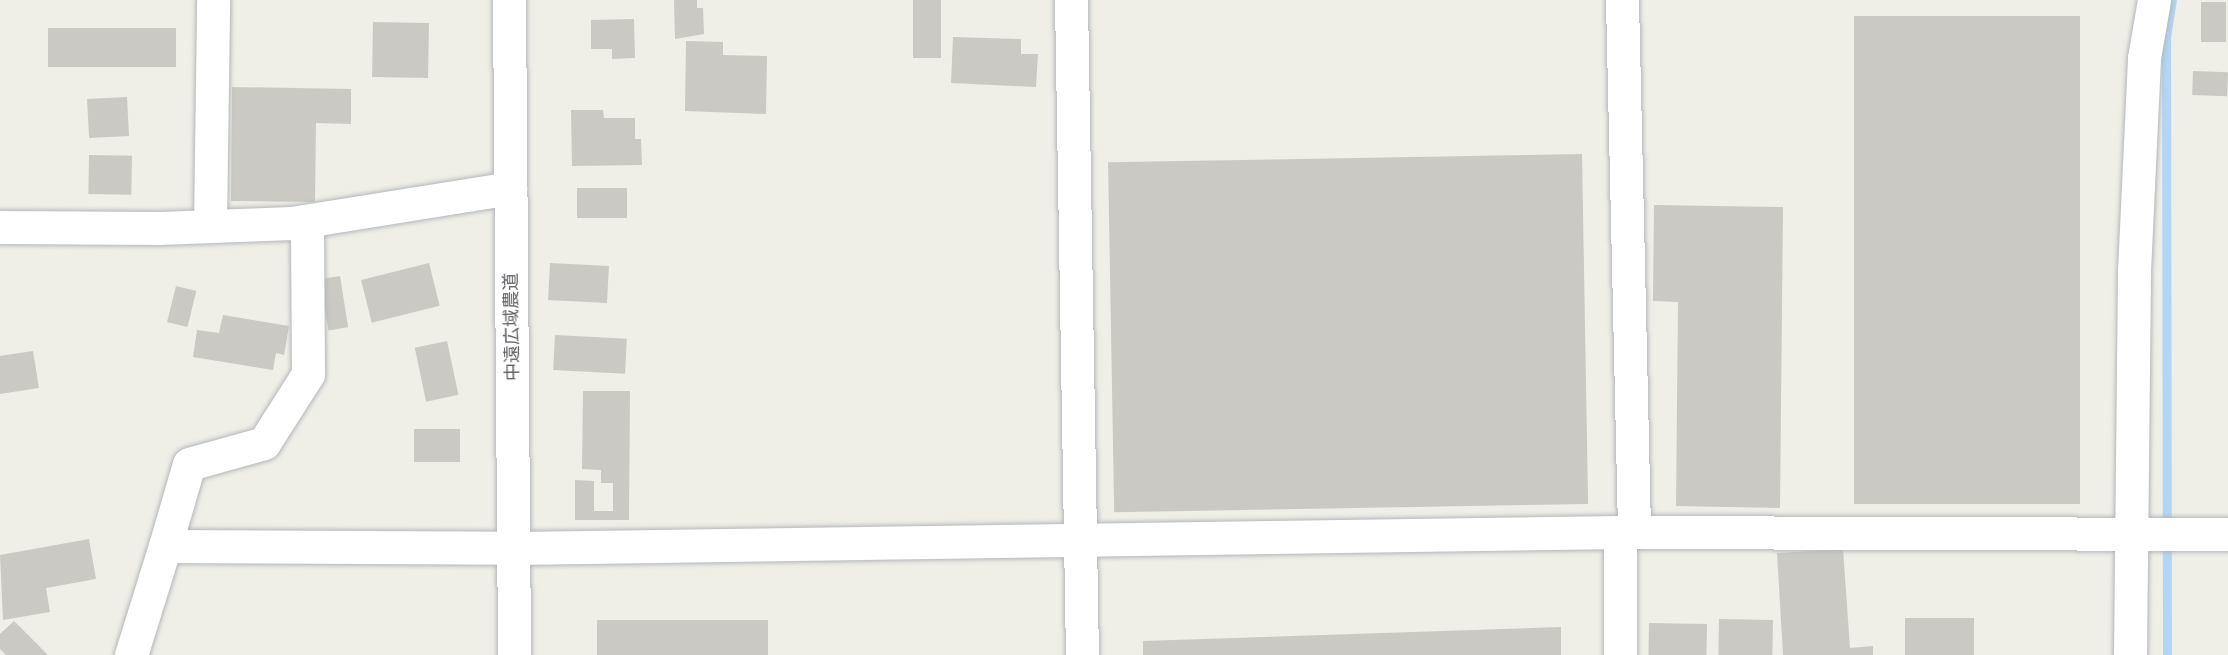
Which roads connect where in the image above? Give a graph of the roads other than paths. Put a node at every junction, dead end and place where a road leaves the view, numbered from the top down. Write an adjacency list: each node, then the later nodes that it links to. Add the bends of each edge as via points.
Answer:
1 (213, 0): 8 (street)
2 (509, 0): 6 (street, 中遠広域農道)
3 (1071, 0): 13 (street)
4 (1622, 0): 10 (street)
5 (2154, 0): 12 (street, via 2144,58 2134,271)
6 (510, 188): 7 (street); 15 (street, 中遠広域農道)
7 (307, 221): 8 (street); 14 (street, via 308,374 264,443 189,465)
8 (210, 226): 9 (street)
9 (0, 227)
10 (1627, 531): 12 (street); 13 (street); 19 (street)
11 (2228, 534): 12 (street)
12 (2130, 535): 20 (street)
13 (1081, 541): 15 (street); 18 (street)
14 (165, 546): 15 (street); 16 (street)
15 (514, 548): 17 (street, 中遠広域農道)
16 (131, 655)
17 (514, 655)
18 (1082, 655)
19 (1620, 655)
20 (2130, 655)

